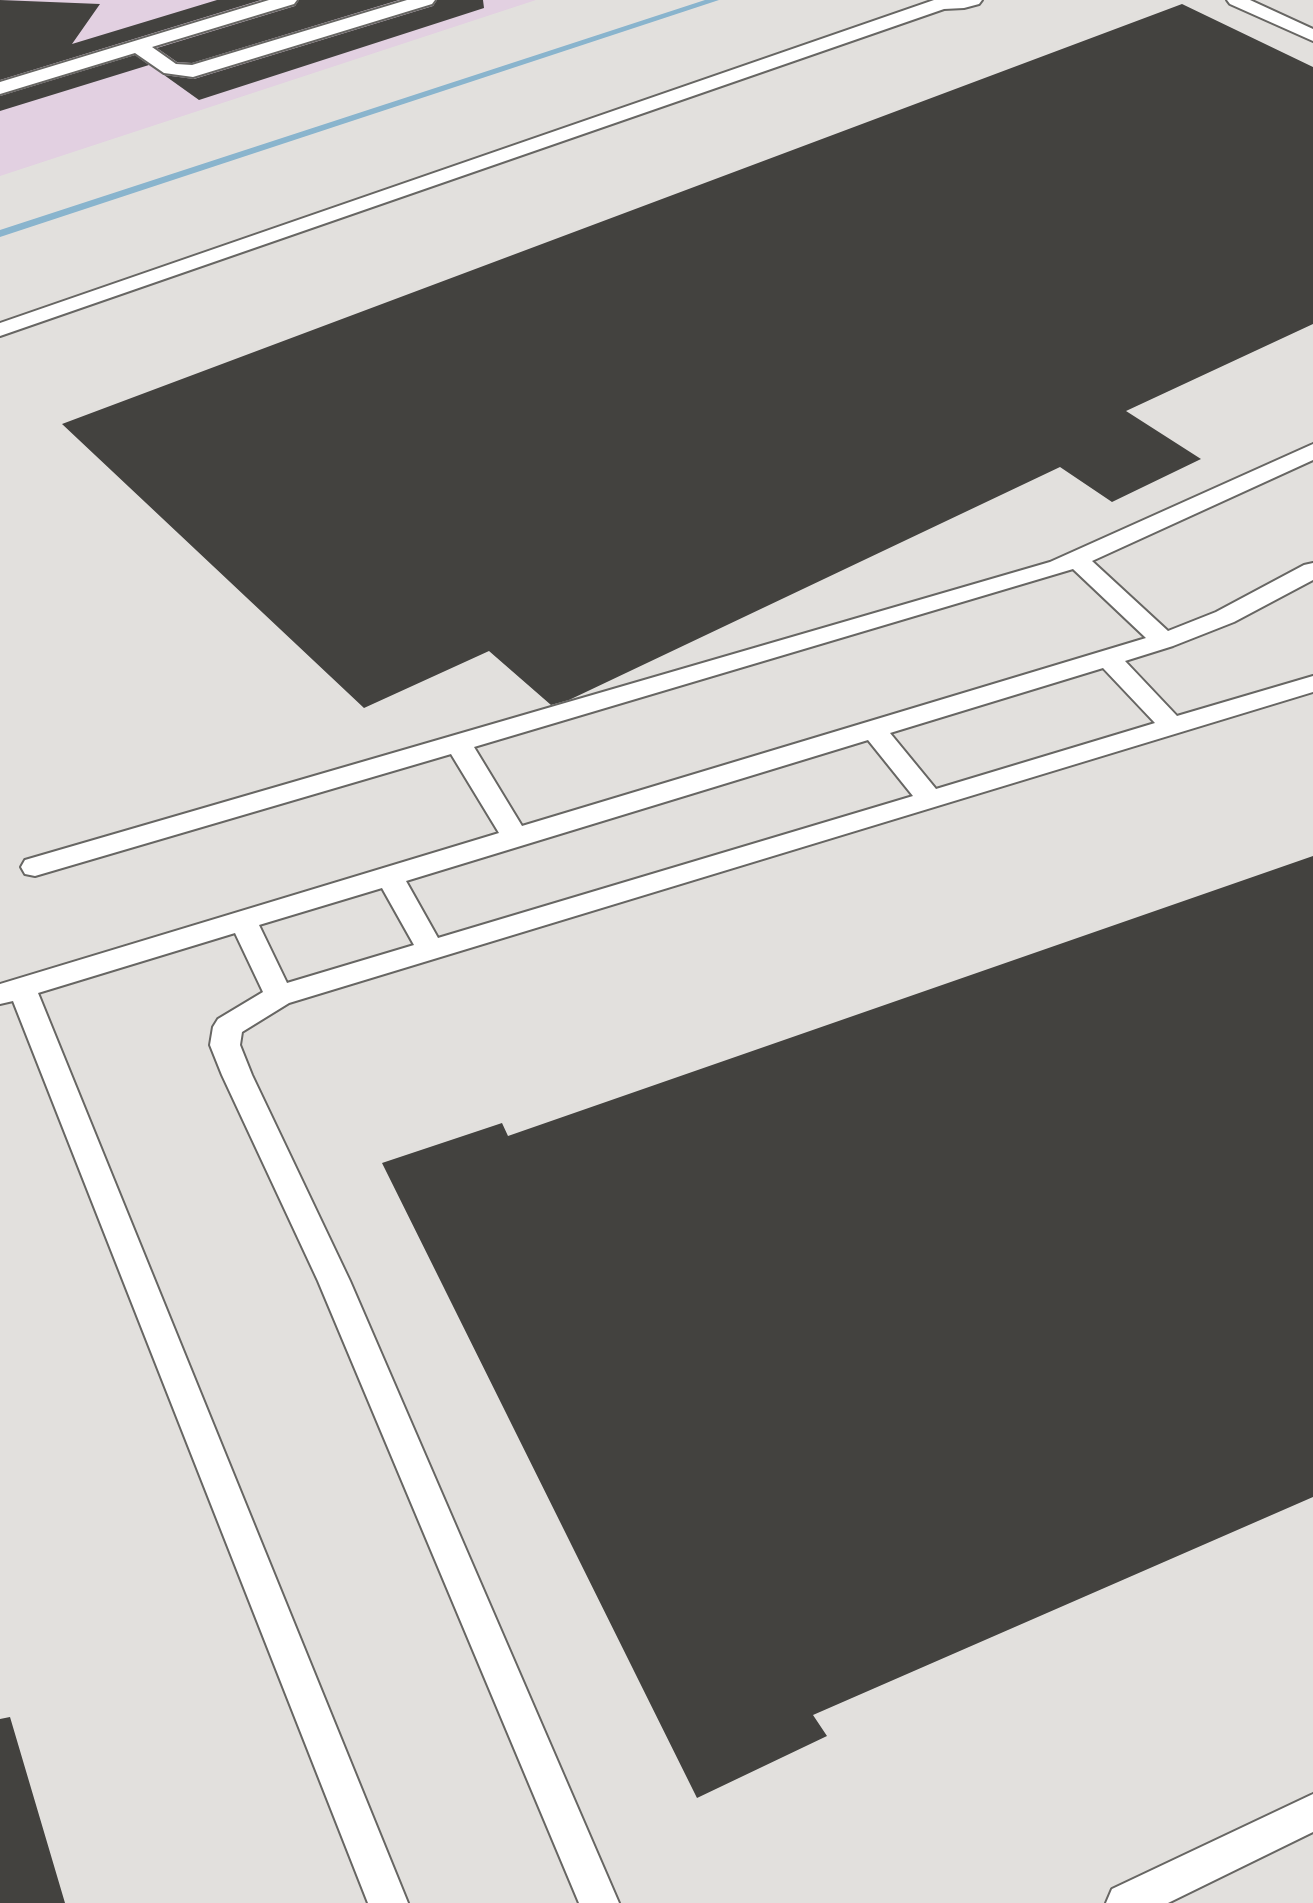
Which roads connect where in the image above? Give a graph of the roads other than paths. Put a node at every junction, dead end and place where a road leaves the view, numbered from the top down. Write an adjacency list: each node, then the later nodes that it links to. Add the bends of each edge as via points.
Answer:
1 (288, 0): 7 (lane)
2 (426, 0): 7 (lane, via 193,71 171,69)
3 (974, 0): 5 (lane)
4 (1236, 0): 6 (lane)
5 (943, 2): 9 (lane)
6 (1313, 36)
7 (138, 46): 8 (lane)
8 (0, 88)
9 (0, 330)
10 (1313, 451): 11 (lane)
11 (1076, 559): 13 (lane); 18 (lane)
12 (1313, 570): 13 (lane, via 1225,616)
13 (1164, 641): 14 (lane)
14 (1108, 658): 16 (lane); 17 (lane)
15 (1313, 684): 16 (lane)
16 (1172, 726): 19 (lane)
17 (873, 729): 19 (lane); 20 (lane)
18 (458, 743): 20 (lane); 21 (lane)
19 (930, 799): 24 (lane)
20 (515, 838): 22 (lane)
21 (35, 867)
22 (389, 876): 23 (lane); 24 (lane)
23 (243, 921): 25 (lane); 26 (lane)
24 (431, 950): 26 (lane)
25 (11, 991): 28 (lane)
26 (279, 996): 29 (lane, via 228,1027 225,1045 334,1281)
27 (1313, 1812): 30 (lane)
28 (388, 1903)
29 (599, 1903)
30 (1126, 1903)

